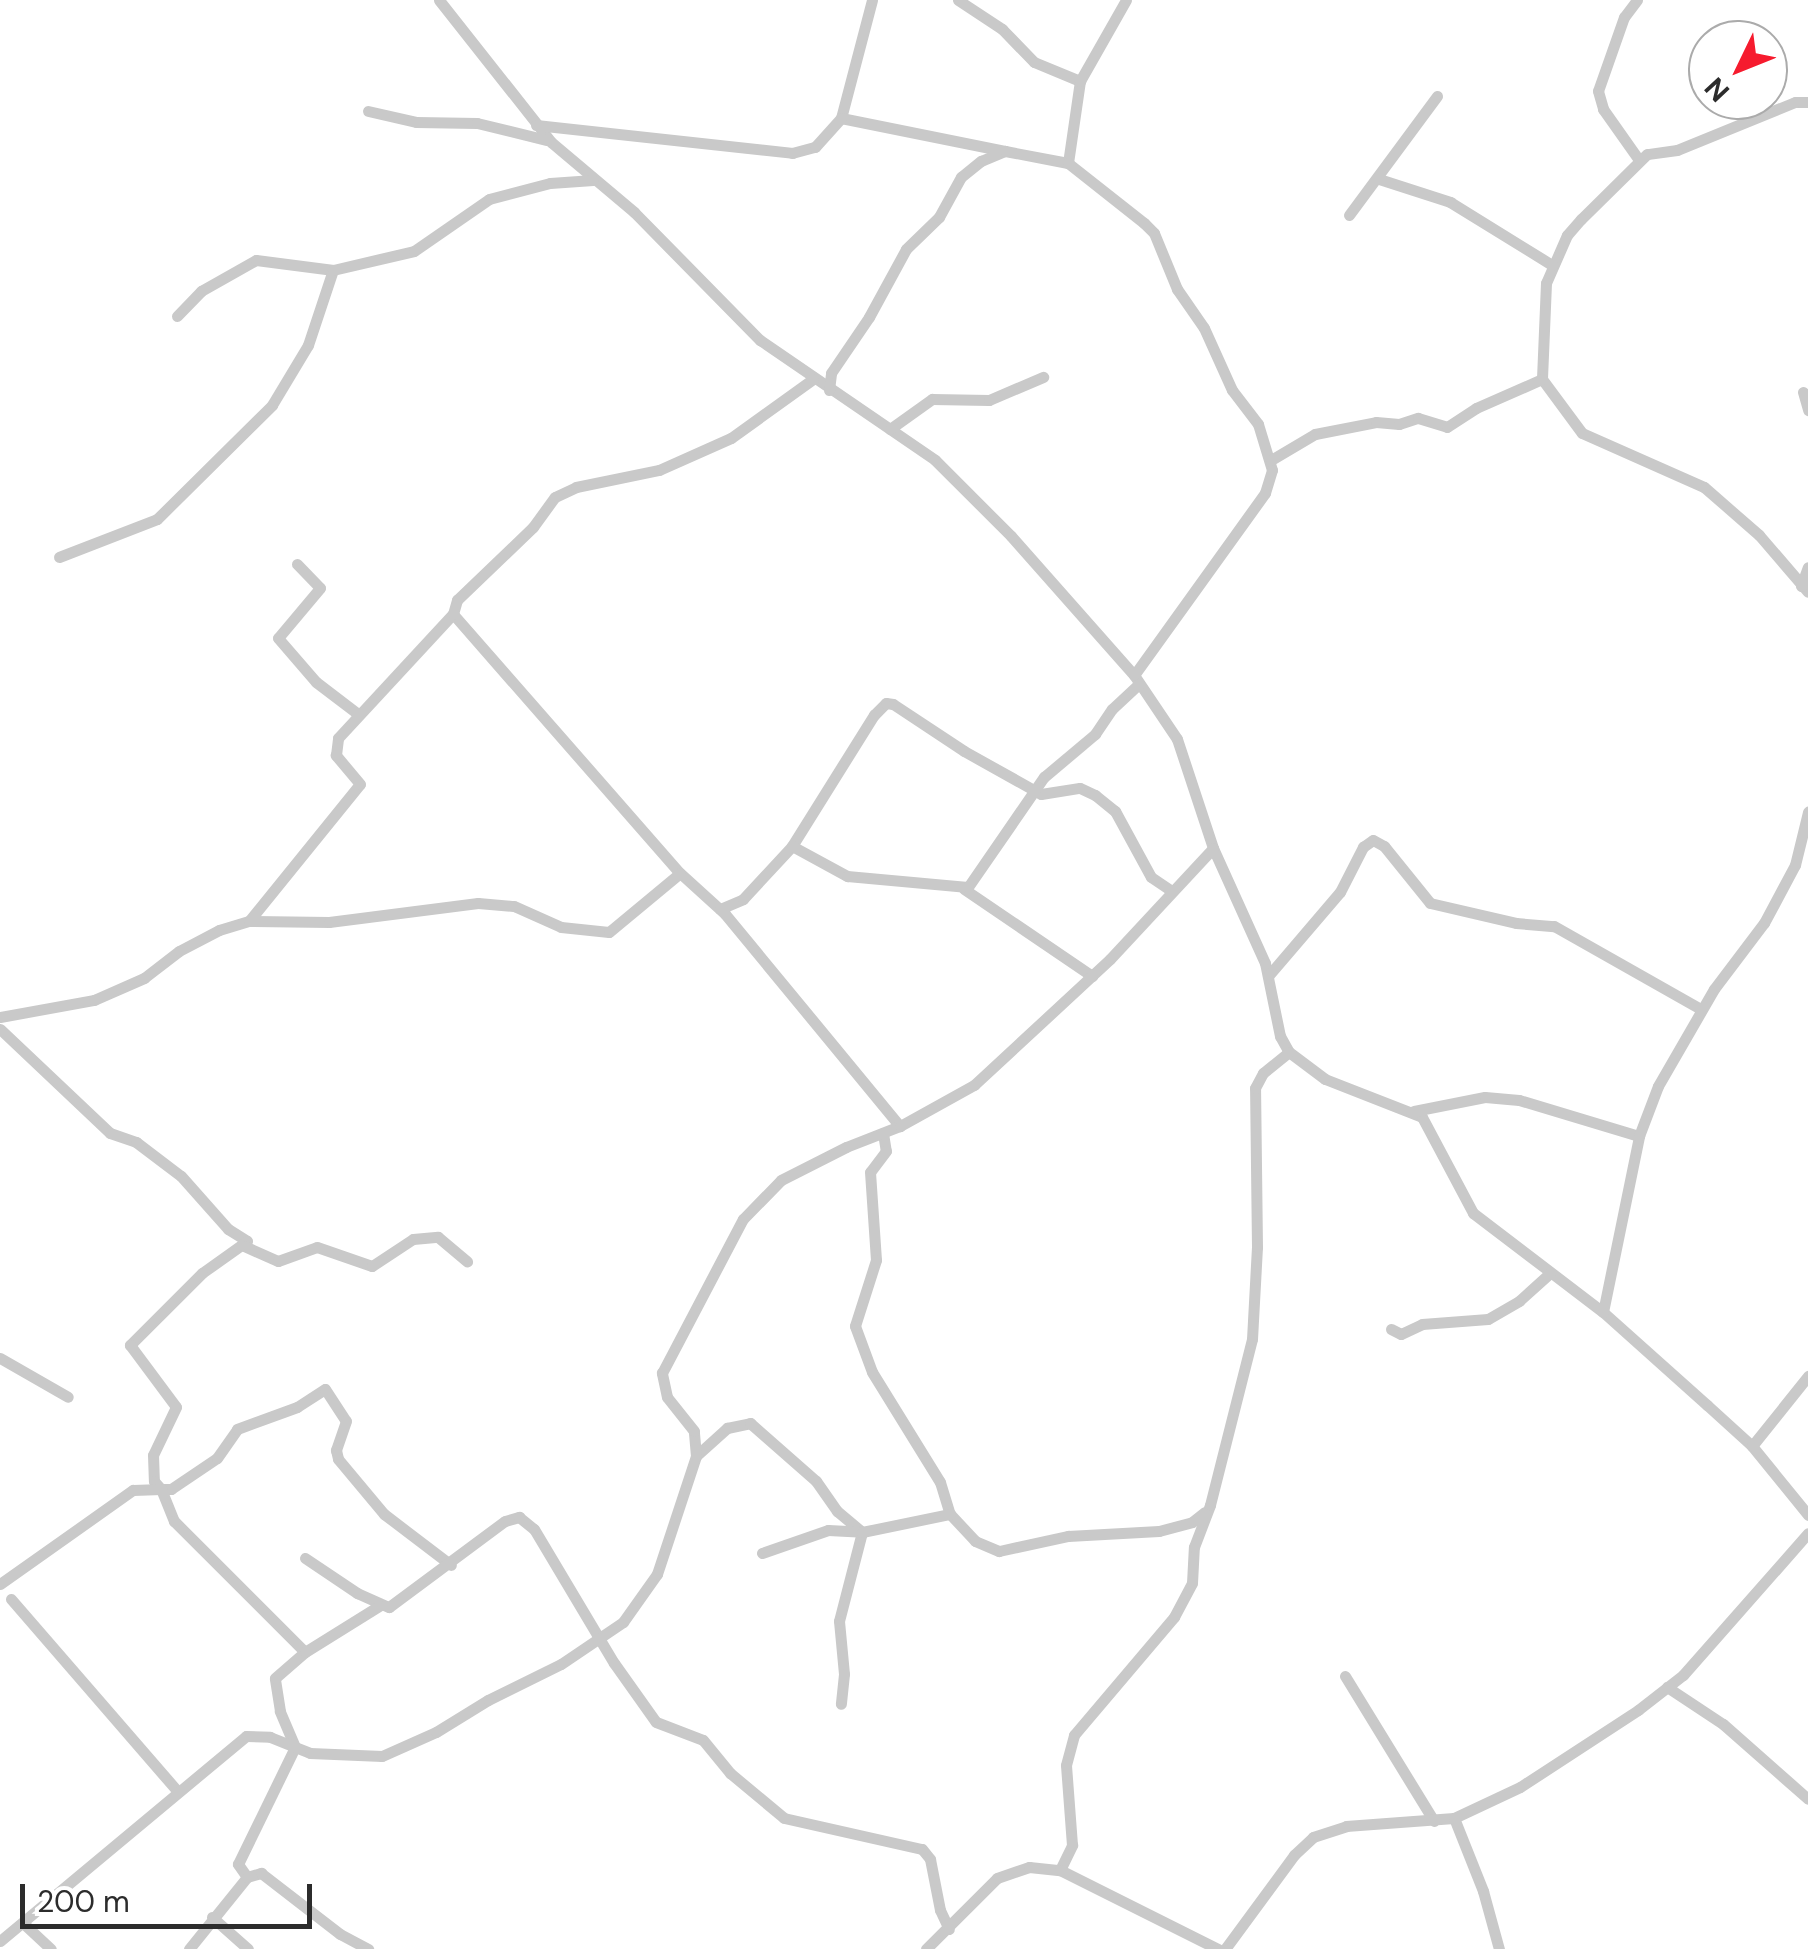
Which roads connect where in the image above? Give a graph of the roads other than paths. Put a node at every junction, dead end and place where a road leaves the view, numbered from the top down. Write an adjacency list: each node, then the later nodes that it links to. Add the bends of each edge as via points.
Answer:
1 (439, 0): 11 (street)
2 (872, 0): 10 (street)
3 (958, 0): 6 (street, via 1002,28 1034,62)
4 (1126, 0): 6 (street)
5 (1637, 0): 14 (street, via 1624,17 1598,92 1602,109)
6 (1080, 81): 15 (street)
7 (1437, 96): 17 (street)
8 (1808, 102): 14 (street)
9 (368, 112): 12 (street, via 477,124)
10 (841, 118): 11 (street, via 815,147 792,153); 13 (street)
11 (536, 125): 12 (street)
12 (552, 142): 16 (street)
13 (1005, 152): 15 (street); 25 (street, via 968,169 939,217 914,238 831,373)
14 (1639, 160): 19 (street, via 1567,235)
15 (1068, 163): 29 (street, via 1154,233 1167,270 1232,390 1253,414)
16 (594, 180): 20 (street, via 490,199 414,250); 23 (street, via 760,340)
17 (1380, 180): 18 (street); 19 (street, via 1450,202)
18 (1349, 214)
19 (1552, 265): 24 (street, via 1544,298)
20 (333, 270): 21 (street, via 256,260 201,291); 30 (street, via 308,345 272,405 156,520)
21 (177, 316)
22 (1043, 377): 28 (street, via 989,400 932,398)
23 (814, 379): 25 (street); 34 (street, via 743,431 660,470 562,492 456,600)
24 (1542, 379): 29 (street, via 1447,427 1418,418 1376,422 1315,434); 33 (street, via 1582,433 1704,487)
25 (829, 390): 28 (street)
26 (1804, 392): 27 (street)
27 (1808, 410)
28 (890, 430): 35 (street, via 967,489)
29 (1271, 460): 35 (street, via 1265,493)
30 (59, 557)
31 (298, 564): 36 (street, via 320,588 278,638 316,682)
32 (1808, 567): 33 (street)
33 (1804, 589)
34 (453, 614): 36 (street); 41 (street)
35 (1136, 680): 37 (street); 40 (street, via 1177,739)
36 (358, 714): 45 (street, via 335,749 358,789)
37 (1036, 789): 39 (street, via 886,703); 42 (street); 43 (street, via 1052,794 1080,788 1115,811 1151,877)
38 (1808, 812): 48 (street, via 1779,896)
39 (792, 846): 42 (street, via 847,876); 44 (street, via 743,899)
40 (1213, 848): 43 (street); 46 (street)
41 (680, 872): 44 (street); 45 (street, via 609,932 561,927 514,906 489,903 329,922)
42 (964, 889): 47 (street)
43 (1172, 891): 47 (street)
44 (720, 909): 53 (street)
45 (249, 921): 49 (street, via 196,941 144,978 94,1000)
46 (1269, 975): 48 (street, via 1340,892 1373,840 1430,903 1554,926); 51 (street)
47 (1092, 976): 53 (street, via 974,1085)
48 (1702, 1009): 55 (street, via 1670,1060)
49 (0, 1017)
50 (0, 1029): 56 (street, via 110,1133 136,1142 181,1176 228,1229 246,1239)
51 (1289, 1052): 52 (street, via 1325,1079); 67 (street, via 1255,1088 1253,1325)
52 (1414, 1111): 55 (street, via 1484,1098 1520,1100); 58 (street, via 1428,1125 1473,1214)
53 (900, 1126): 54 (street)
54 (883, 1133): 65 (street, via 782,1180 760,1198 721,1255 662,1372 667,1397 694,1431); 68 (street, via 886,1151 870,1172 876,1260 854,1326 872,1372 940,1482)
55 (1639, 1136): 59 (street)
56 (244, 1246): 57 (street, via 278,1261 317,1248 372,1266 413,1240 438,1237); 66 (street, via 202,1273 130,1345 176,1407 150,1464)
57 (466, 1261)
58 (1550, 1273): 59 (street); 60 (street, via 1488,1319 1422,1324 1401,1334)
59 (1603, 1312): 64 (street)
60 (1391, 1329)
61 (0, 1358): 63 (street)
62 (1808, 1376): 64 (street)
63 (68, 1397)
64 (1752, 1446): 69 (street)
65 (696, 1456): 70 (street, via 745,1420 816,1480); 78 (street, via 657,1574 639,1605)
66 (161, 1489): 74 (street, via 172,1490 207,1466 237,1429 326,1389 346,1420 338,1459 397,1525); 75 (street, via 133,1490); 79 (street, via 174,1521)
67 (1210, 1505): 68 (street, via 1192,1522 1159,1531 1068,1536 999,1550 975,1541); 88 (street, via 1197,1535 1186,1600 1074,1734 1066,1764 1072,1846)
68 (950, 1514): 70 (street)
69 (1808, 1514)
70 (862, 1532): 72 (street, via 828,1530); 82 (street, via 840,1621)
71 (1808, 1533): 81 (street)
72 (762, 1553)
73 (305, 1558): 77 (street)
74 (451, 1564): 77 (street, via 399,1601); 78 (street, via 505,1521 520,1517 534,1529)
75 (0, 1584)
76 (11, 1600): 84 (street)
77 (379, 1606): 79 (street)
78 (601, 1641): 83 (street, via 382,1756 336,1757); 92 (street, via 656,1722 706,1742 778,1814 912,1844 927,1854)
79 (305, 1652): 83 (street, via 274,1686)
80 (1346, 1676): 87 (street)
81 (1667, 1687): 85 (street, via 1744,1740); 86 (street, via 1520,1787)
82 (842, 1704)
83 (294, 1747): 84 (street, via 246,1736); 89 (street, via 238,1864)
84 (178, 1792): 91 (street)
85 (1808, 1799)
86 (1454, 1818): 87 (street); 100 (street)
87 (1434, 1821): 99 (street, via 1346,1826 1313,1837)
88 (1060, 1870): 92 (street, via 1018,1868 997,1878); 99 (street)
89 (247, 1877): 90 (street); 97 (street, via 264,1874)
90 (212, 1917): 95 (street); 96 (street)
91 (22, 1922): 93 (street); 94 (street)
92 (949, 1928): 98 (street)
93 (0, 1941)
94 (51, 1949)
95 (189, 1949)
96 (248, 1949)
97 (368, 1949)
98 (926, 1949)
99 (1222, 1949)
100 (1499, 1949)

